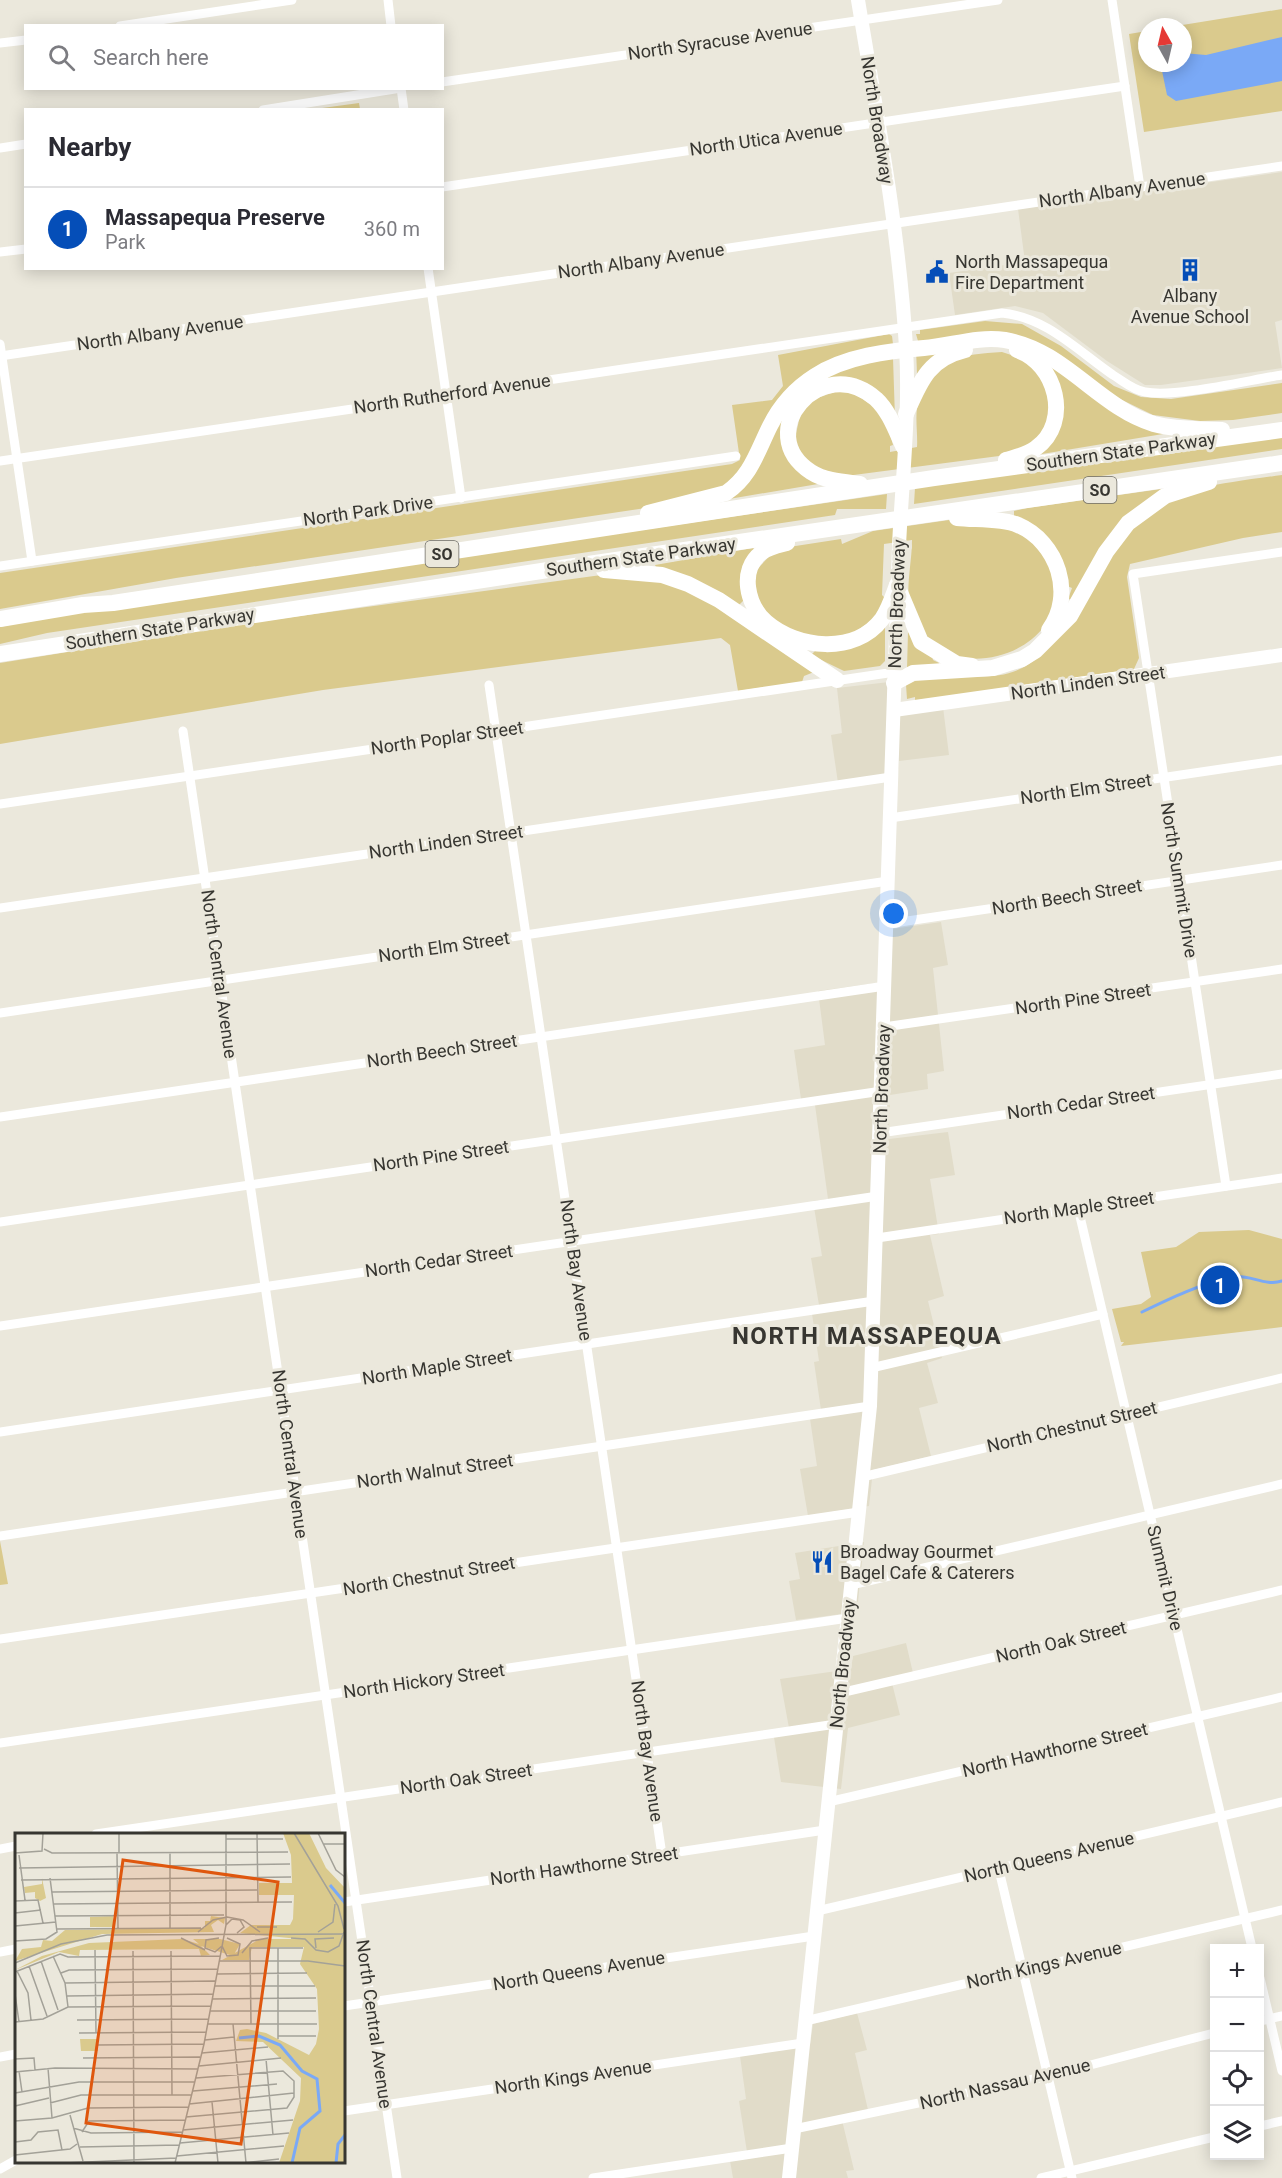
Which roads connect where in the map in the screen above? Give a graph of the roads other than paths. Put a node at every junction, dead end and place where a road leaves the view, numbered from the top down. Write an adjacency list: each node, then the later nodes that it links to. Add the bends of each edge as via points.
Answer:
1 (292, 0): 7 (street)
2 (388, 0): 8 (street)
3 (858, 0): 6 (main road, North Broadway)
4 (998, 0): 6 (street, North Syracuse Avenue)
5 (1112, 0): 12 (street)
6 (861, 20): 11 (street, North Syracuse Avenue); 17 (main road, North Broadway)
7 (133, 24)
8 (392, 24)
9 (24, 39): 10 (street)
10 (0, 43)
11 (444, 82)
12 (1125, 86): 17 (street, North Utica Avenue); 22 (street)
13 (388, 90): 15 (street)
14 (401, 90): 16 (street)
15 (276, 108)
16 (404, 108)
17 (878, 122): 21 (street, North Utica Avenue); 23 (main road, North Broadway)
18 (24, 144): 19 (street)
19 (0, 148)
20 (1282, 166): 22 (street, North Albany Avenue)
21 (444, 187)
22 (1140, 188): 23 (street, North Albany Avenue)
23 (893, 224): 27 (street, North Albany Avenue); 28 (main road, North Broadway)
24 (24, 249): 25 (street)
25 (0, 252)
26 (428, 270): 27 (street)
27 (431, 292): 31 (street, North Albany Avenue); 33 (street)
28 (904, 327): 30 (main road, North Broadway); 32 (street, via 1014,314 1049,328 1128,385 1148,393); 33 (street, North Rutherford Avenue)
29 (0, 344): 31 (street)
30 (906, 348): 34 (main road, North Broadway); 35 (highway, via 922,349 983,338 1006,341 1049,355 1112,402 1153,424); 46 (highway, via 846,362 802,385 779,411 744,478 726,493)
31 (1, 356): 38 (street)
32 (1282, 375)
33 (446, 395): 38 (street, North Rutherford Avenue); 43 (street)
34 (906, 414): 36 (main road, North Broadway); 41 (highway, via 919,382 950,353 986,346 1020,350 1052,382 1057,406 1052,426 1038,447 1023,455)
35 (1275, 431): 41 (highway, Southern State Parkway / SO)
36 (903, 446): 42 (highway, via 884,407 855,387 826,386 801,399 794,411 788,438 795,456 812,473 836,481); 51 (main road, North Broadway)
37 (736, 456): 43 (street, North Park Drive)
38 (17, 459): 39 (street, North Rutherford Avenue); 48 (street)
39 (0, 461)
40 (1275, 464): 44 (highway, Southern State Parkway / SO); 56 (highway, via 1179,491 1140,513 1106,552 1070,616 1053,636 1022,659 993,668)
41 (934, 478): 42 (highway, Southern State Parkway / SO)
42 (884, 485): 46 (highway, Southern State Parkway / SO)
43 (461, 498): 48 (street, North Park Drive)
44 (932, 515): 45 (highway, Southern State Parkway / SO); 51 (highway, via 1016,524 1031,533 1045,547 1061,576 1059,613 1044,639 1032,648 998,662 967,666 921,642)
45 (872, 523): 50 (highway, Southern State Parkway / SO); 51 (highway, via 761,553 748,576 752,602 764,620 777,630 833,644 859,638 872,629 882,618)
46 (548, 539): 52 (highway, Southern State Parkway / SO)
47 (1282, 552): 55 (street, North Summit Drive, via 1133,574)
48 (32, 561): 49 (street, North Park Drive)
49 (0, 566)
50 (561, 568): 53 (highway, Southern State Parkway / SO); 57 (highway, via 662,575 688,584 719,600)
51 (897, 585): 56 (main road, North Broadway)
52 (0, 620)
53 (0, 654)
54 (1282, 655): 55 (main road, North Linden Street)
55 (1148, 675): 59 (main road, North Linden Street); 65 (street, North Summit Drive)
56 (895, 677): 57 (street, North Poplar Street); 59 (main road, North Broadway)
57 (837, 680): 60 (street, North Poplar Street)
58 (489, 685): 60 (street, North Bay Avenue)
59 (894, 710): 64 (main road, North Broadway)
60 (496, 730): 63 (street, North Poplar Street); 68 (street, North Bay Avenue)
61 (183, 731): 63 (street, North Central Avenue)
62 (1282, 760): 65 (street, North Elm Street)
63 (189, 776): 66 (street, North Poplar Street); 70 (street, North Central Avenue)
64 (891, 777): 67 (main road, North Broadway); 68 (street, North Linden Street)
65 (1163, 777): 67 (street, North Elm Street); 71 (street, North Summit Drive)
66 (0, 804)
67 (890, 818): 72 (main road, North Broadway)
68 (511, 832): 70 (street, North Linden Street); 75 (street, North Bay Avenue)
69 (1282, 865): 71 (street, North Beech Street)
70 (204, 878): 73 (street, North Linden Street); 77 (street, North Central Avenue)
71 (1179, 880): 74 (street, North Beech Street); 78 (street, North Summit Drive)
72 (888, 881): 74 (main road, North Broadway); 75 (street, North Elm Street)
73 (0, 908)
74 (887, 924): 79 (main road, North Broadway)
75 (526, 935): 77 (street, North Elm Street); 82 (street, North Bay Avenue)
76 (1282, 969): 78 (street, North Pine Street)
77 (219, 980): 80 (street, North Elm Street); 84 (street, North Central Avenue)
78 (1194, 982): 81 (street, North Pine Street); 85 (street, North Summit Drive)
79 (885, 986): 81 (main road, North Broadway); 82 (street, North Beech Street)
80 (0, 1012)
81 (884, 1027): 86 (main road, North Broadway)
82 (541, 1037): 84 (street, North Beech Street); 89 (street, North Bay Avenue)
83 (1282, 1074): 85 (street, North Cedar Street)
84 (235, 1082): 87 (street, North Beech Street); 91 (street, North Central Avenue)
85 (1209, 1084): 88 (street, North Cedar Street); 92 (street, North Summit Drive)
86 (882, 1091): 88 (main road, North Broadway); 89 (street, North Pine Street)
87 (0, 1117)
88 (880, 1133): 93 (main road, North Broadway)
89 (556, 1139): 91 (street, North Pine Street); 97 (street, North Bay Avenue)
90 (1282, 1178): 92 (street, North Maple Street)
91 (250, 1185): 95 (street, North Pine Street); 98 (street, North Central Avenue)
92 (1226, 1186): 94 (street, North Maple Street)
93 (878, 1196): 96 (main road, North Broadway); 97 (street, North Cedar Street)
94 (1078, 1208): 96 (street, North Maple Street); 100 (street, Summit Drive)
95 (0, 1222)
96 (877, 1238): 99 (main road, North Broadway)
97 (572, 1241): 98 (street, North Cedar Street); 102 (street, North Bay Avenue)
98 (265, 1287): 101 (street, North Cedar Street); 105 (street, North Central Avenue)
99 (874, 1301): 102 (street, North Maple Street); 103 (main road, North Broadway)
100 (1103, 1314): 103 (street); 107 (street, Summit Drive)
101 (0, 1326)
102 (586, 1344): 105 (street, North Maple Street); 109 (street, North Bay Avenue)
103 (871, 1368): 106 (main road, North Broadway)
104 (1282, 1378): 107 (street, North Chestnut Street)
105 (280, 1390): 108 (street, North Maple Street); 112 (street, North Central Avenue)
106 (870, 1406): 109 (street, North Walnut Street); 110 (main road, North Broadway)
107 (1126, 1414): 110 (street, North Chestnut Street); 114 (street, Summit Drive)
108 (0, 1432)
109 (602, 1446): 112 (street, North Walnut Street); 116 (street, North Bay Avenue)
110 (862, 1477): 113 (main road, North Broadway)
111 (1282, 1484): 114 (street)
112 (295, 1492): 115 (street, North Walnut Street); 119 (street, North Central Avenue)
113 (859, 1512): 116 (street, North Chestnut Street); 117 (main road, North Broadway)
114 (1150, 1515): 117 (street); 120 (street, Summit Drive)
115 (0, 1536)
116 (617, 1548): 119 (street, North Chestnut Street); 123 (street, North Bay Avenue)
117 (851, 1585): 121 (main road, North Broadway)
118 (1282, 1590): 120 (street, North Oak Street)
119 (310, 1594): 122 (street, North Chestnut Street); 125 (street, North Central Avenue)
120 (1174, 1616): 124 (street, North Oak Street); 127 (street, Summit Drive)
121 (848, 1618): 123 (street, North Hickory Street); 124 (main road, North Broadway)
122 (0, 1639)
123 (632, 1650): 125 (street, North Hickory Street); 130 (street, North Bay Avenue)
124 (840, 1693): 128 (main road, North Broadway)
125 (326, 1695): 129 (street, North Hickory Street); 131 (street, North Central Avenue)
126 (1282, 1697): 127 (street, North Hawthorne Street)
127 (1198, 1717): 132 (street, North Hawthorne Street); 134 (street, Summit Drive)
128 (836, 1724): 130 (street, North Oak Street); 132 (main road, North Broadway)
129 (0, 1743)
130 (647, 1752): 131 (street, North Oak Street); 139 (street, North Bay Avenue)
131 (341, 1798): 136 (street, North Oak Street); 141 (street, North Central Avenue)
132 (828, 1802): 135 (main road, North Broadway)
133 (1282, 1802): 134 (street, North Queens Avenue)
134 (1222, 1816): 140 (street, North Queens Avenue); 145 (street, Summit Drive)
135 (825, 1830): 139 (street, North Hawthorne Street); 144 (main road, North Broadway)
136 (103, 1833)
137 (15, 1846): 138 (street)
138 (0, 1849)
139 (662, 1855): 141 (street, North Hawthorne Street)
140 (999, 1870): 144 (street, North Queens Avenue); 150 (street)
141 (356, 1900): 142 (street, North Hawthorne Street); 152 (street, North Central Avenue)
142 (345, 1902)
143 (1282, 1910): 145 (street, North Kings Avenue)
144 (817, 1911): 146 (main road, North Broadway)
145 (1244, 1919): 147 (street, Summit Drive); 150 (street, North Kings Avenue)
146 (814, 1936): 152 (street, North Queens Avenue); 157 (main road, North Broadway)
147 (1251, 1944)
148 (15, 1949): 149 (street)
149 (0, 1952)
150 (1022, 1970): 157 (street, North Kings Avenue); 163 (street)
151 (1264, 1994): 155 (street)
152 (371, 2002): 153 (street, North Queens Avenue); 164 (street, North Central Avenue)
153 (345, 2006)
154 (1282, 2016): 155 (street)
155 (1270, 2019): 156 (street); 162 (street)
156 (1264, 2020)
157 (805, 2021): 159 (main road, North Broadway)
158 (1210, 2034): 163 (street, North Nassau Avenue)
159 (803, 2043): 164 (street, North Kings Avenue); 168 (main road, North Broadway)
160 (15, 2054): 161 (street)
161 (0, 2057)
162 (1282, 2071)
163 (1048, 2076): 168 (street, North Nassau Avenue); 173 (street)
164 (386, 2105): 165 (street, North Kings Avenue); 174 (street, North Central Avenue)
165 (345, 2111)
166 (1282, 2121): 167 (street)
167 (1264, 2125)
168 (794, 2129): 170 (main road, North Broadway)
169 (1210, 2138): 173 (street)
170 (792, 2148): 175 (street); 176 (main road, North Broadway)
171 (15, 2161): 172 (street)
172 (0, 2169)
173 (1071, 2175): 177 (street)
174 (397, 2178)
175 (593, 2178)
176 (789, 2178)
177 (1041, 2178)

